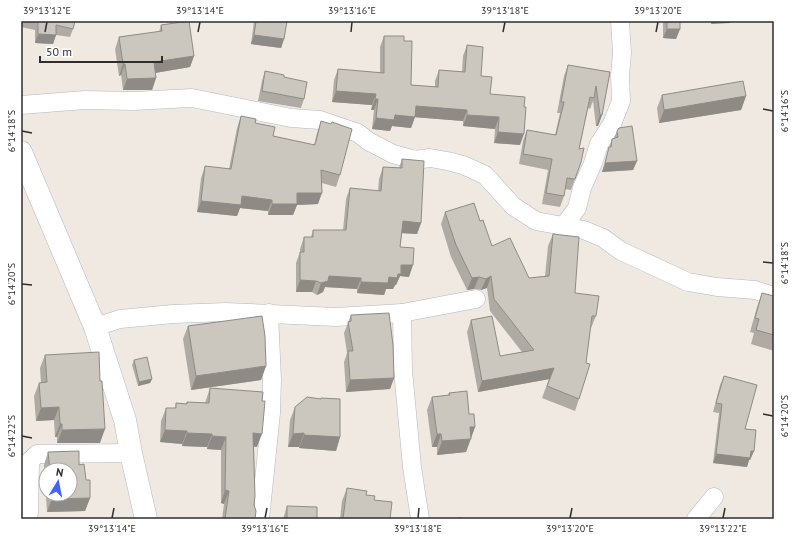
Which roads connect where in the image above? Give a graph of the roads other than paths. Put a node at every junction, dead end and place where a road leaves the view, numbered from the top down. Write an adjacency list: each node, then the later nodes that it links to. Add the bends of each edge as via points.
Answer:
1 (620, 21): 4 (street, via 621,101 612,124 599,144 577,208)
2 (21, 105): 4 (street, via 85,100 192,98 291,118 320,120 358,133 392,154 415,160 430,158 464,165 485,175 513,206 536,221)
3 (23, 162): 9 (street)
4 (563, 226): 5 (street, via 584,230 603,238 620,251 688,282 755,290)
5 (774, 296)
6 (476, 299): 8 (street)
7 (269, 313): 8 (street, via 336,316); 9 (street, via 173,314 120,319); 14 (street, via 271,413)
8 (402, 313): 15 (street, via 403,370 412,467)
9 (95, 327): 10 (street, via 126,420)
10 (131, 453): 12 (street, via 37,454 30,461); 13 (street)
11 (714, 497): 16 (street)
12 (28, 519)
13 (146, 519)
14 (260, 519)
15 (420, 519)
16 (696, 519)

